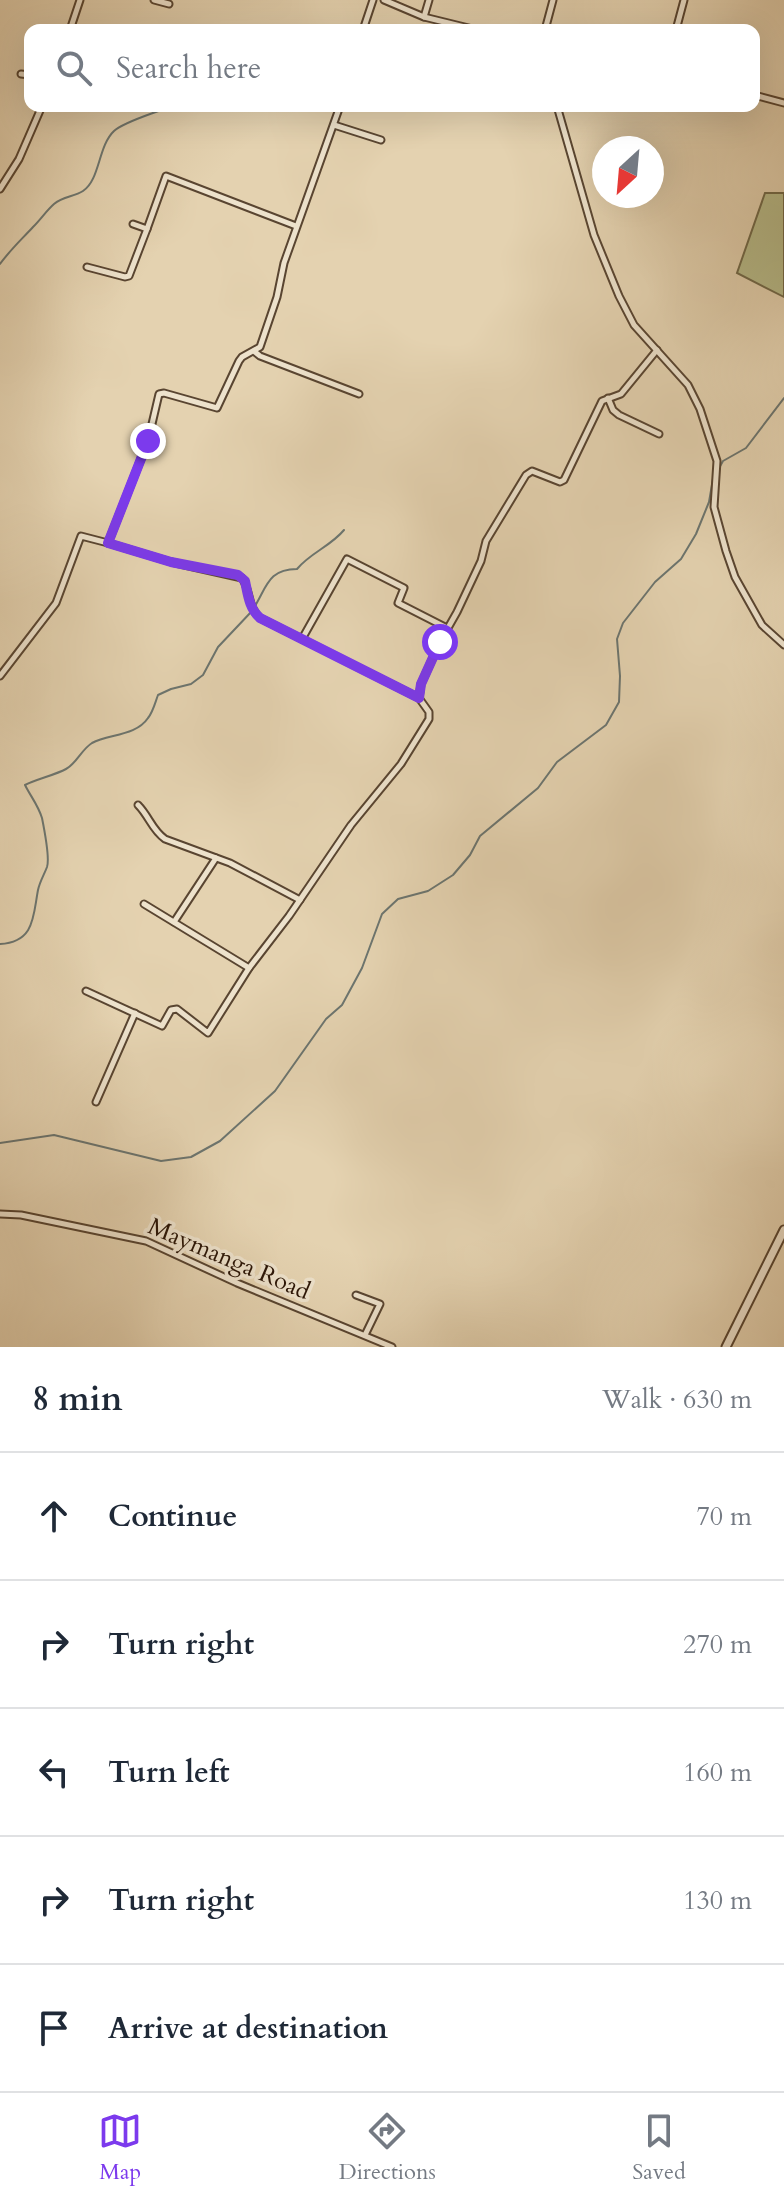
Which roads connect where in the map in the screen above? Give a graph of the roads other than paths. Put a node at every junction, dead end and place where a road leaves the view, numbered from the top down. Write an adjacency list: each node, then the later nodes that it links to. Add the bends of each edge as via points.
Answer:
1 (80, 0): 10 (street)
2 (154, 0): 8 (street)
3 (373, 0): 11 (street)
4 (384, 0): 9 (street)
5 (429, 0): 9 (street)
6 (553, 0): 13 (street)
7 (684, 0): 14 (street)
8 (169, 4)
9 (424, 17): 12 (street)
10 (72, 24)
11 (365, 24)
12 (453, 24)
13 (547, 24)
14 (678, 24)
15 (21, 74): 16 (street)
16 (24, 74)
17 (760, 97): 18 (street)
18 (784, 103)
19 (39, 112): 24 (street)
20 (338, 112): 22 (street)
21 (559, 112): 29 (street, via 594,235 614,284 634,325)
22 (334, 125): 23 (street); 26 (street)
23 (381, 140)
24 (0, 189)
25 (133, 224): 27 (street)
26 (296, 226): 27 (street, via 166,176); 30 (street, via 276,302)
27 (147, 229): 28 (street, via 129,276)
28 (87, 267)
29 (657, 350): 32 (street, via 621,394); 37 (street, via 688,385 700,409 717,461 714,507 735,577 762,625)
30 (255, 352): 31 (street); 34 (street, via 239,361 217,408 159,394 148,441)
31 (359, 394)
32 (608, 398): 33 (street, via 615,412); 35 (street, via 564,480 532,471 526,475 486,541)
33 (659, 434)
34 (108, 543): 36 (street, via 238,575 245,581 254,612); 38 (street, via 81,536 56,603)
35 (447, 628): 36 (street, via 398,603 404,588 347,559); 39 (street)
36 (302, 639): 39 (street)
37 (784, 645)
38 (0, 676)
39 (419, 698): 42 (street, via 429,712 423,731)
40 (138, 805): 41 (street, via 165,839)
41 (216, 858): 42 (street); 44 (street)
42 (300, 900): 45 (street)
43 (144, 904): 44 (street)
44 (174, 922): 45 (street)
45 (249, 968): 47 (street, via 208,1033 177,1009 162,1026)
46 (86, 991): 47 (street)
47 (135, 1013): 48 (street)
48 (96, 1102)
49 (0, 1214): 52 (street, Maymanga Road, via 146,1241)
50 (784, 1230): 54 (street)
51 (356, 1295): 52 (street, via 380,1304)
52 (365, 1335): 53 (street, Maymanga Road)
53 (392, 1347)
54 (726, 1347)

